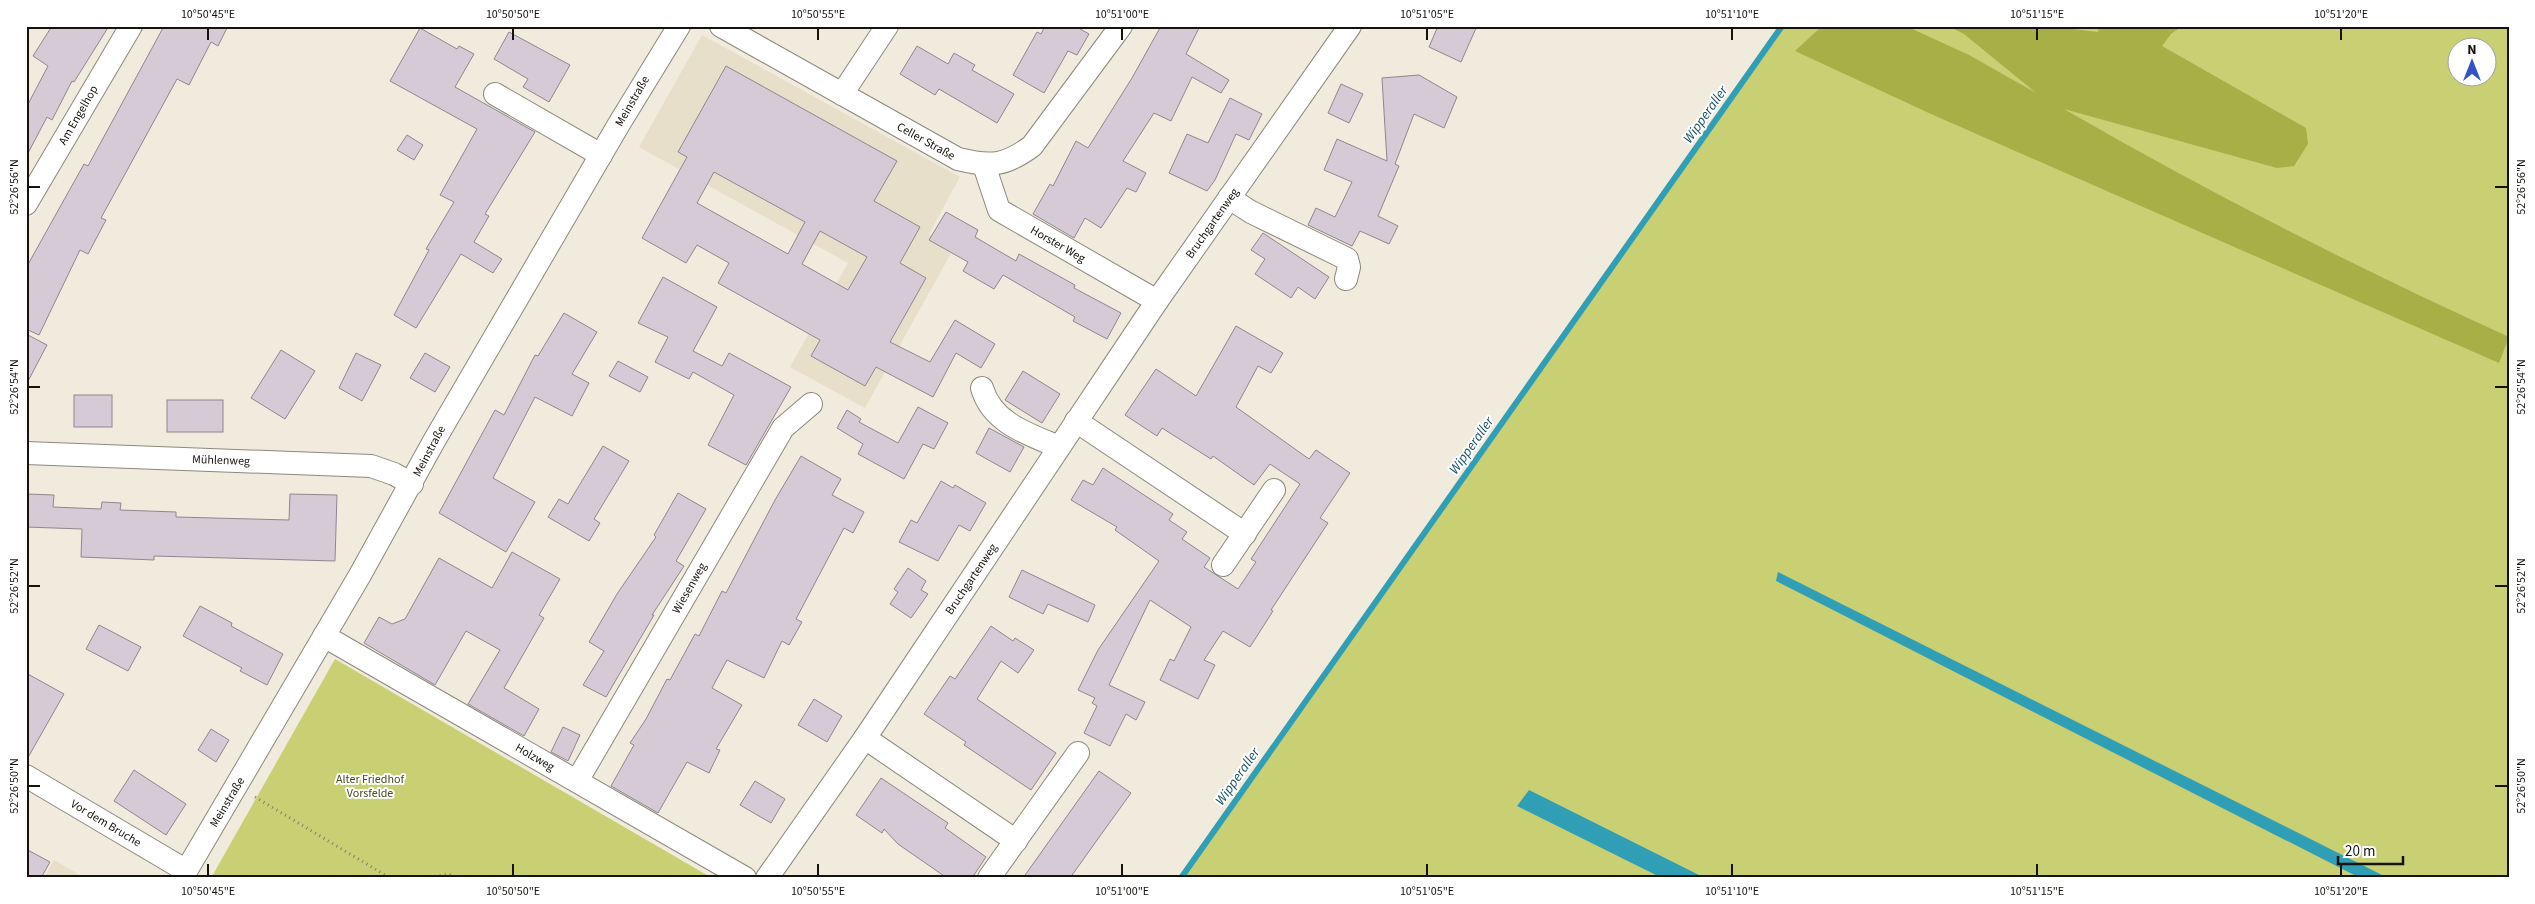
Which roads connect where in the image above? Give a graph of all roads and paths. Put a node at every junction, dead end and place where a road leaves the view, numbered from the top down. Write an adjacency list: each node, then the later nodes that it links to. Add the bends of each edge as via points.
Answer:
1 (131, 26): 12 (street, Am Engelhop)
2 (680, 26): 9 (street, Meinstraße)
3 (721, 26): 8 (street, Celler Straße)
4 (886, 26): 8 (street)
5 (1121, 26): 10 (street, Celler Straße, via 1032,146 1017,158)
6 (1350, 26): 11 (street, Bruchgartenweg)
7 (495, 94): 9 (street)
8 (842, 94): 10 (street, Celler Straße, via 958,160)
9 (601, 155): 20 (street, Meinstraße)
10 (984, 165): 14 (street, Horster Weg, via 999,210)
11 (1229, 198): 13 (street, via 1347,259); 14 (street, Bruchgartenweg)
12 (26, 204)
13 (1346, 279)
14 (1157, 301): 17 (street, Bruchgartenweg)
15 (982, 388): 18 (street, via 994,413 1017,428)
16 (811, 404): 28 (street, Wiesenweg, via 783,428)
17 (1076, 421): 18 (street, Bruchgartenweg); 22 (street)
18 (1059, 447): 25 (street, Bruchgartenweg)
19 (26, 453): 20 (street, Mühlenweg, via 371,466)
20 (412, 484): 24 (street, Meinstraße)
21 (1274, 490): 22 (street)
22 (1245, 534): 23 (street)
23 (1223, 565)
24 (324, 636): 28 (street, Holzweg); 29 (street, Meinstraße)
25 (865, 738): 30 (street); 36 (street, Bruchgartenweg)
26 (1078, 753): 30 (street)
27 (26, 776): 31 (street, Vor dem Bruche)
28 (577, 781): 35 (street, Holzweg)
29 (237, 786): 31 (street, Meinstraße); 32 (path)
30 (1016, 841): 37 (street)
31 (184, 874)
32 (390, 878)
33 (425, 878): 34 (path, via 449,874)
34 (456, 878)
35 (745, 878)
36 (767, 878)
37 (989, 878)

